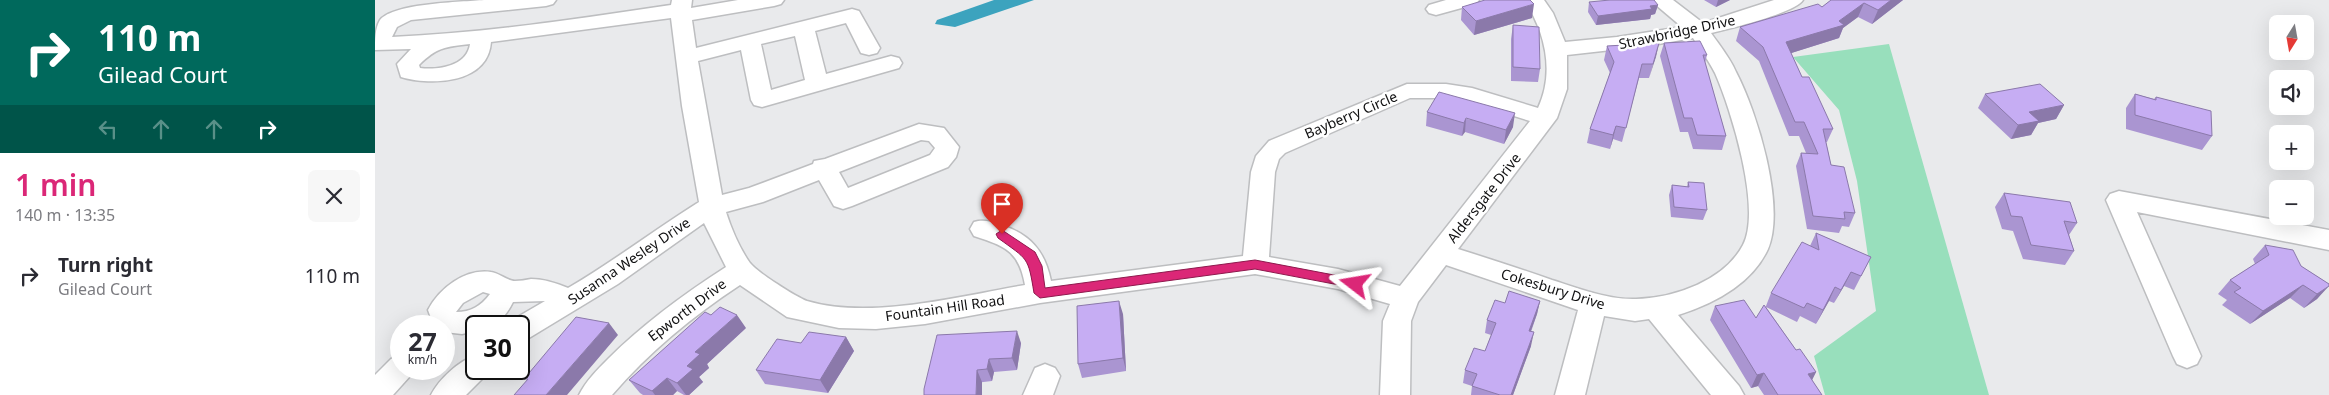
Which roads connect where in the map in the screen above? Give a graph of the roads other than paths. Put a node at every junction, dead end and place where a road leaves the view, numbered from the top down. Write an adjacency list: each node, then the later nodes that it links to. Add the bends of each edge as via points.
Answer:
1 (546, 0): 15 (street, via 406,14 389,23 378,44)
2 (774, 0): 7 (street)
3 (1469, 0): 9 (street)
4 (1534, 0): 17 (street, Aldersgate Drive, via 1549,25)
5 (1660, 0): 12 (street, Cokesbury Drive)
6 (1793, 0): 12 (street, Strawbridge Drive, via 1742,19)
7 (717, 5): 8 (street)
8 (681, 9): 10 (street); 18 (street, Fountain Hill Road)
9 (1436, 9)
10 (616, 10): 13 (street)
11 (804, 27): 14 (street); 16 (street, via 852,15); 20 (street)
12 (1698, 28): 17 (street, Strawbridge Drive, via 1649,41); 35 (street, Cokesbury Drive, via 1725,71 1744,117 1758,178 1761,226 1755,248 1722,283 1676,306)
13 (481, 38): 15 (street); 15 (street, via 482,44 476,56 458,71 427,77 409,72 408,64)
14 (750, 41): 18 (street); 20 (street, via 762,100)
15 (434, 42)
16 (869, 48)
17 (1557, 49): 21 (street, Aldersgate Drive, via 1555,87)
18 (686, 57): 22 (street, Fountain Hill Road)
19 (891, 63): 20 (street)
20 (817, 84)
21 (1545, 118): 28 (street, Aldersgate Drive); 29 (street, Bayberry Circle, via 1446,90 1407,92 1277,146 1268,156 1263,172)
22 (703, 161): 24 (street, Fountain Hill Road); 27 (street, via 693,193)
23 (823, 167): 24 (street, Susanna Wesley Drive, via 753,196)
24 (712, 206): 27 (street, Susanna Wesley Drive); 30 (street, Fountain Hill Road, via 717,224)
25 (983, 228): 31 (street, via 1002,234 1031,255)
26 (2329, 240): 38 (street, via 2119,200)
27 (652, 246): 33 (street, Susanna Wesley Drive)
28 (1441, 253): 32 (street, Aldersgate Drive); 34 (street, Cokesbury Drive)
29 (1255, 264): 31 (street, Fountain Hill Road); 32 (street, Fountain Hill Road, via 1337,279)
30 (741, 271): 31 (street, Fountain Hill Road, via 797,309 839,317 877,318 925,313); 43 (street, Epworth Drive, via 697,298 664,324)
31 (1040, 293)
32 (1405, 298): 44 (street, Aldersgate Drive, via 1397,321)
33 (570, 300): 36 (street, via 554,291 526,289 504,294 503,288 491,282 461,290 445,303); 37 (street, Susanna Wesley Drive)
34 (1593, 304): 35 (street, Cokesbury Drive, via 1635,310); 45 (street)
35 (1655, 307): 46 (street)
36 (442, 315)
37 (530, 324)
38 (2187, 356)
39 (465, 377): 42 (street)
40 (390, 378): 41 (street)
41 (375, 394)
42 (445, 395)
43 (594, 395)
44 (1395, 395)
45 (1570, 395)
46 (1729, 395)

